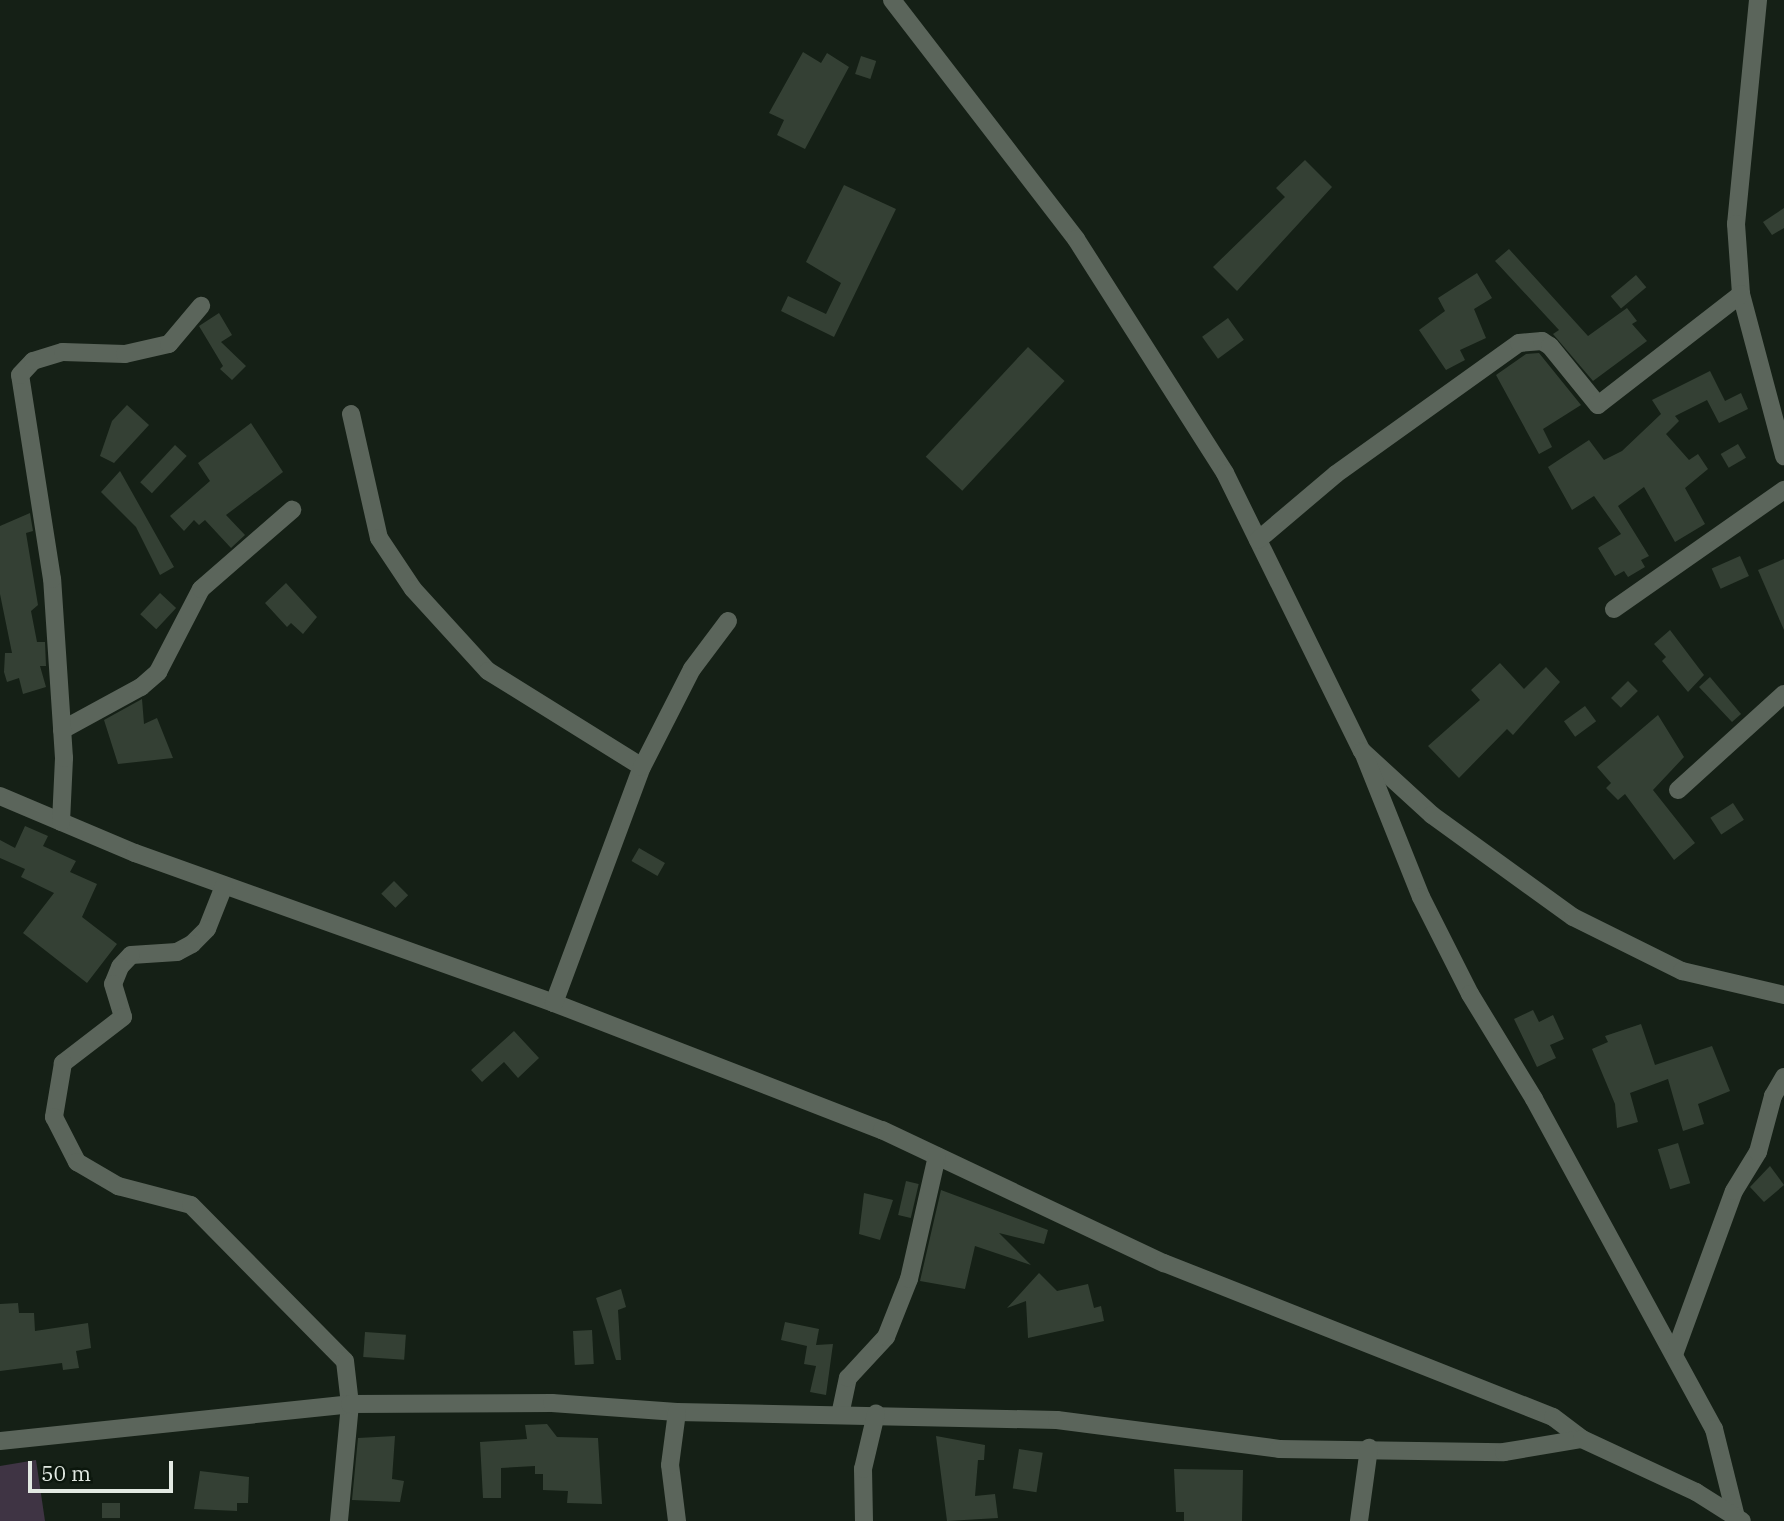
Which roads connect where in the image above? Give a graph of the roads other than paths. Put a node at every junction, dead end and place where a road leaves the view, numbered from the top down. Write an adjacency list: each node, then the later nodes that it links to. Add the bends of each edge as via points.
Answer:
1 (892, 0): 9 (street, via 1076,239 1225,473)
2 (1758, 0): 3 (street, via 1736,224)
3 (1741, 294): 6 (street); 9 (street, via 1598,405 1550,346 1542,341 1519,343 1336,474)
4 (201, 306): 13 (street, via 169,344 125,355 63,352 33,361 20,375 52,579)
5 (351, 414): 15 (street, via 379,538 413,589 488,671)
6 (1784, 456)
7 (1784, 490): 10 (street)
8 (292, 510): 13 (street, via 201,589 158,672 141,687)
9 (1258, 540): 14 (street)
10 (1614, 609)
11 (727, 621): 15 (street, via 692,669)
12 (1784, 694): 16 (street)
13 (62, 730): 18 (street)
14 (1362, 751): 20 (street, via 1432,815 1573,917 1682,971); 24 (street, via 1415,884 1470,994)
15 (642, 767): 21 (street)
16 (1678, 790)
17 (0, 796): 18 (street)
18 (61, 822): 19 (street)
19 (224, 886): 21 (street); 25 (street, via 207,929 192,944 177,952 131,956 120,967 113,984 123,1017 63,1063 54,1117 78,1162 118,1186 191,1205 345,1361)
20 (1784, 995)
21 (554, 1003): 23 (street)
22 (1784, 1077): 24 (street, via 1773,1096 1759,1152 1734,1191)
23 (937, 1156): 28 (street, via 909,1279 886,1337 848,1378); 29 (street, via 1164,1263 1553,1417)
24 (1675, 1352): 32 (street, via 1717,1438)
25 (350, 1404): 26 (street, via 552,1403); 30 (street); 33 (street)
26 (677, 1412): 28 (street); 34 (street, via 670,1465)
27 (876, 1414): 28 (street); 31 (street, via 1057,1420 1279,1449); 35 (street, via 863,1469)
28 (840, 1415)
29 (1582, 1439): 31 (street, via 1504,1452); 32 (street)
30 (0, 1441)
31 (1369, 1448): 36 (street)
32 (1739, 1517)
33 (338, 1521)
34 (677, 1521)
35 (864, 1521)
36 (1359, 1521)

